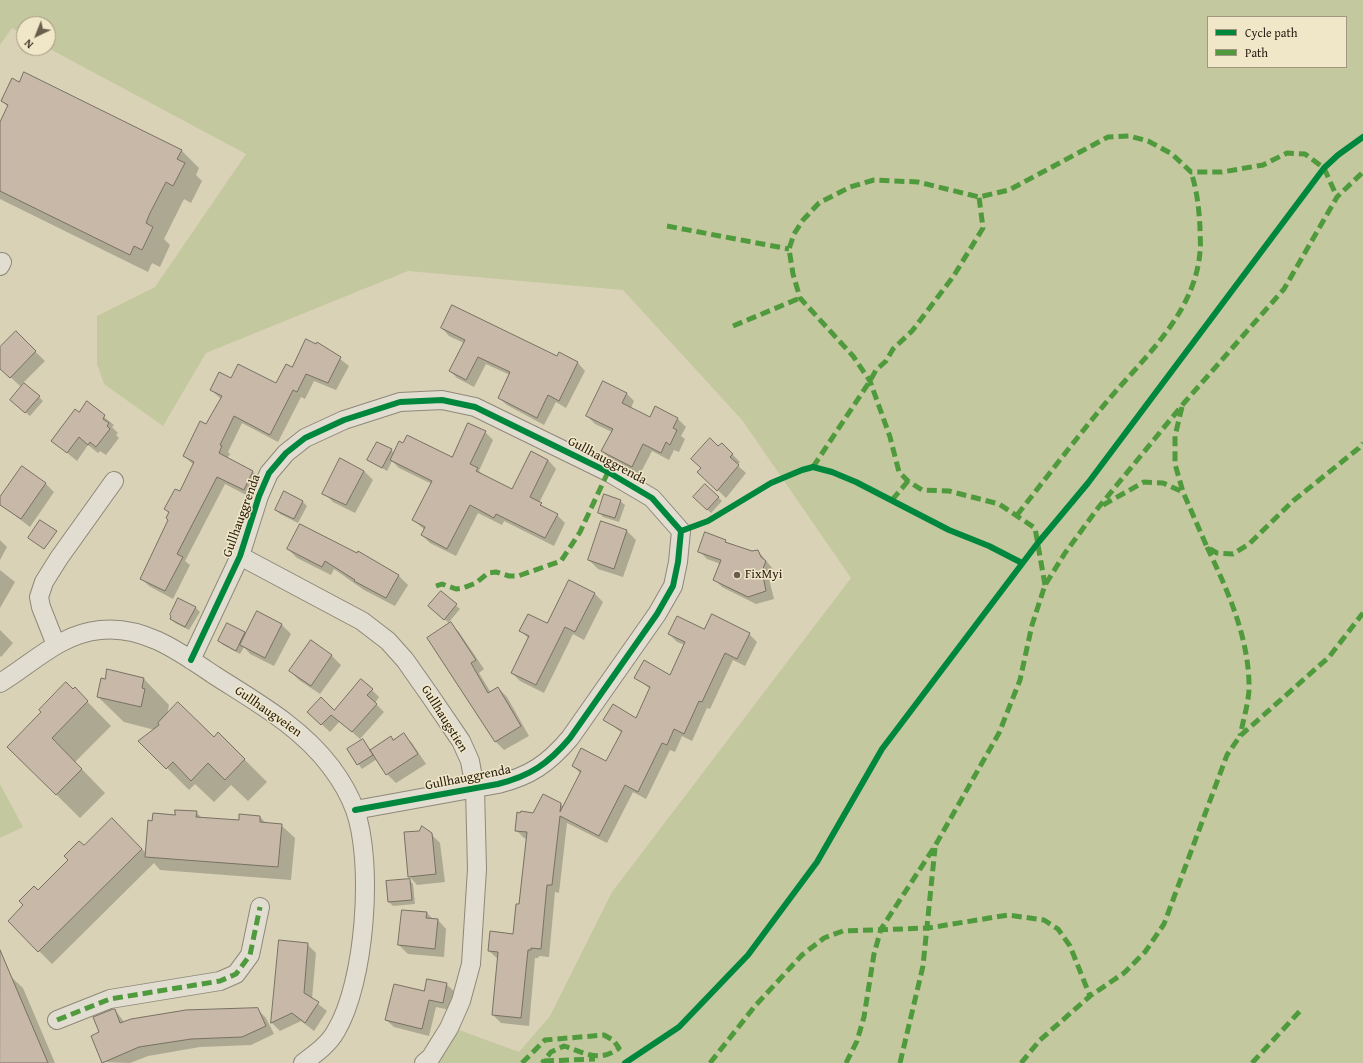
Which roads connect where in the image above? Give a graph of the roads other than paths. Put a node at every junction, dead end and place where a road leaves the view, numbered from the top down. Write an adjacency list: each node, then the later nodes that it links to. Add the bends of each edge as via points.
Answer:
1 (114, 481): 3 (street, via 44,582 39,597 41,608)
2 (240, 556): 4 (street, Gullhauggrenda); 6 (street, Gullhaugstien, via 362,622 388,641 405,660 460,741 470,761); 6 (street, Gullhauggrenda, via 269,473 286,453 305,438 344,420 400,402 442,400 475,407 608,472 652,498 681,531 673,586 657,614 555,756 519,778)
3 (56, 645): 4 (street, Gullhaugveien, via 79,633 126,630 165,644); 5 (street, Gullhaugveien)
4 (191, 660): 7 (street, Gullhaugveien, via 284,720 309,741 332,768)
5 (0, 683)
6 (475, 789): 7 (street, Gullhauggrenda); 11 (street, Gullhaugstien, via 477,869 471,964 461,1001 449,1028 431,1057)
7 (355, 810): 10 (street, Gullhaugveien, via 361,836 365,888 356,980 343,1019 335,1033)
8 (260, 907): 9 (street, via 250,955 236,974 220,981 110,999)
9 (57, 1020)
10 (303, 1063)
11 (424, 1063)

